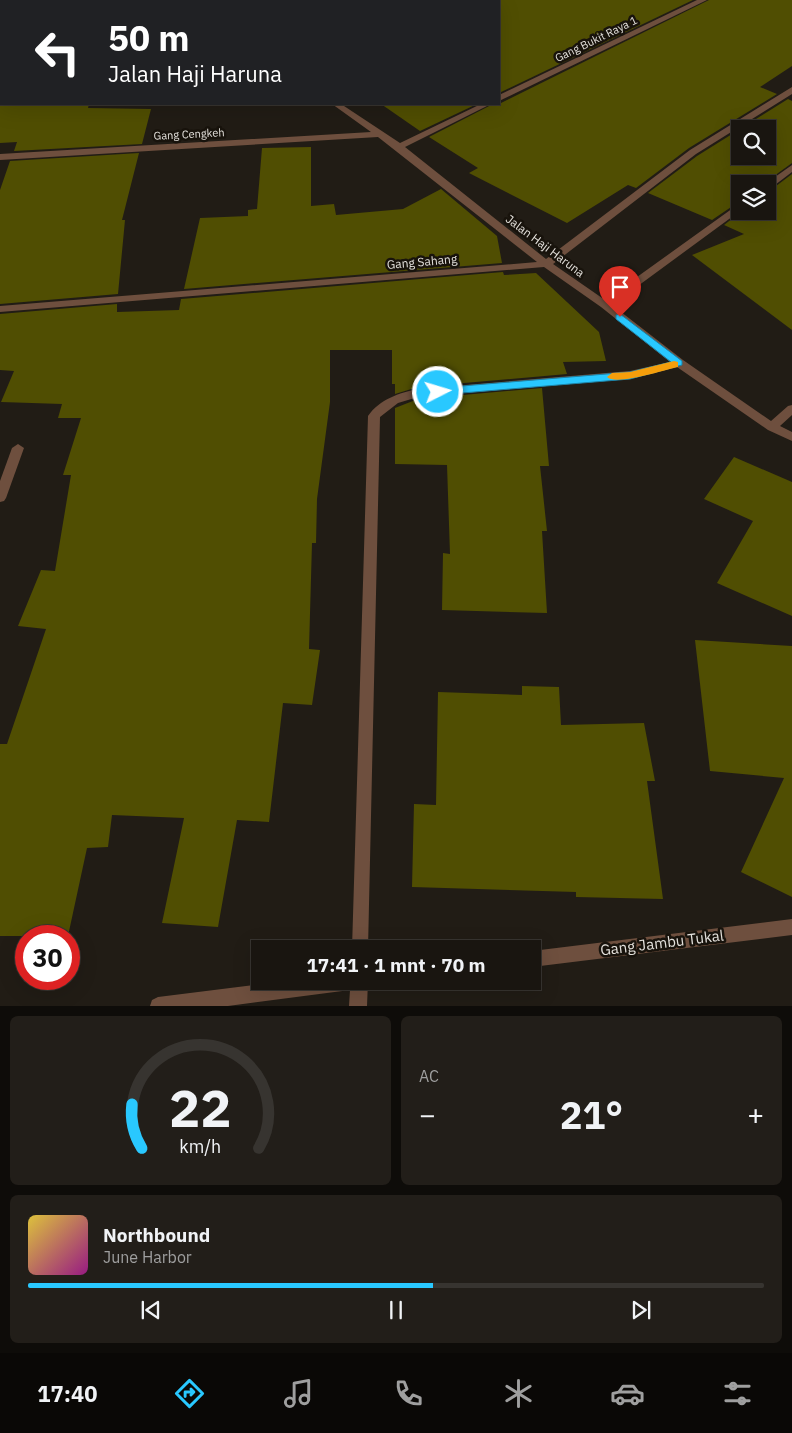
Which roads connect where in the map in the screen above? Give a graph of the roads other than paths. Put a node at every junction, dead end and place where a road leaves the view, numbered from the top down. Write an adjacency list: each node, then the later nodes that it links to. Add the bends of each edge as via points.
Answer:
1 (703, 0): 3 (street, Gang Bukit Raya 1)
2 (792, 90): 12 (street, via 692,152)
3 (500, 98)
4 (337, 105): 6 (street, Jalan Haji Haruna)
5 (484, 105): 7 (street)
6 (378, 134): 7 (street, Jalan Haji Haruna); 8 (street, Gang Cengkeh)
7 (398, 147): 12 (street, Jalan Haji Haruna)
8 (0, 157)
9 (792, 168): 10 (street)
10 (776, 180)
11 (731, 213): 13 (street)
12 (546, 264): 13 (street, Jalan Haji Haruna); 14 (street, Gang Sahang)
13 (605, 305): 15 (street, Jalan Haji Haruna)
14 (0, 309)
15 (679, 363): 17 (street, Jalan Haji Haruna); 22 (street, via 630,375 418,393 384,404 374,416)
16 (792, 409): 17 (street)
17 (772, 427): 18 (street, Jalan Haji Haruna)
18 (792, 437)
19 (18, 448): 20 (street)
20 (0, 498)
21 (792, 927): 23 (street, Gang Jambu Tukal)
22 (360, 940)
23 (541, 958)
24 (283, 990): 26 (street)
25 (359, 990): 27 (street)
26 (158, 1006)
27 (358, 1006)

